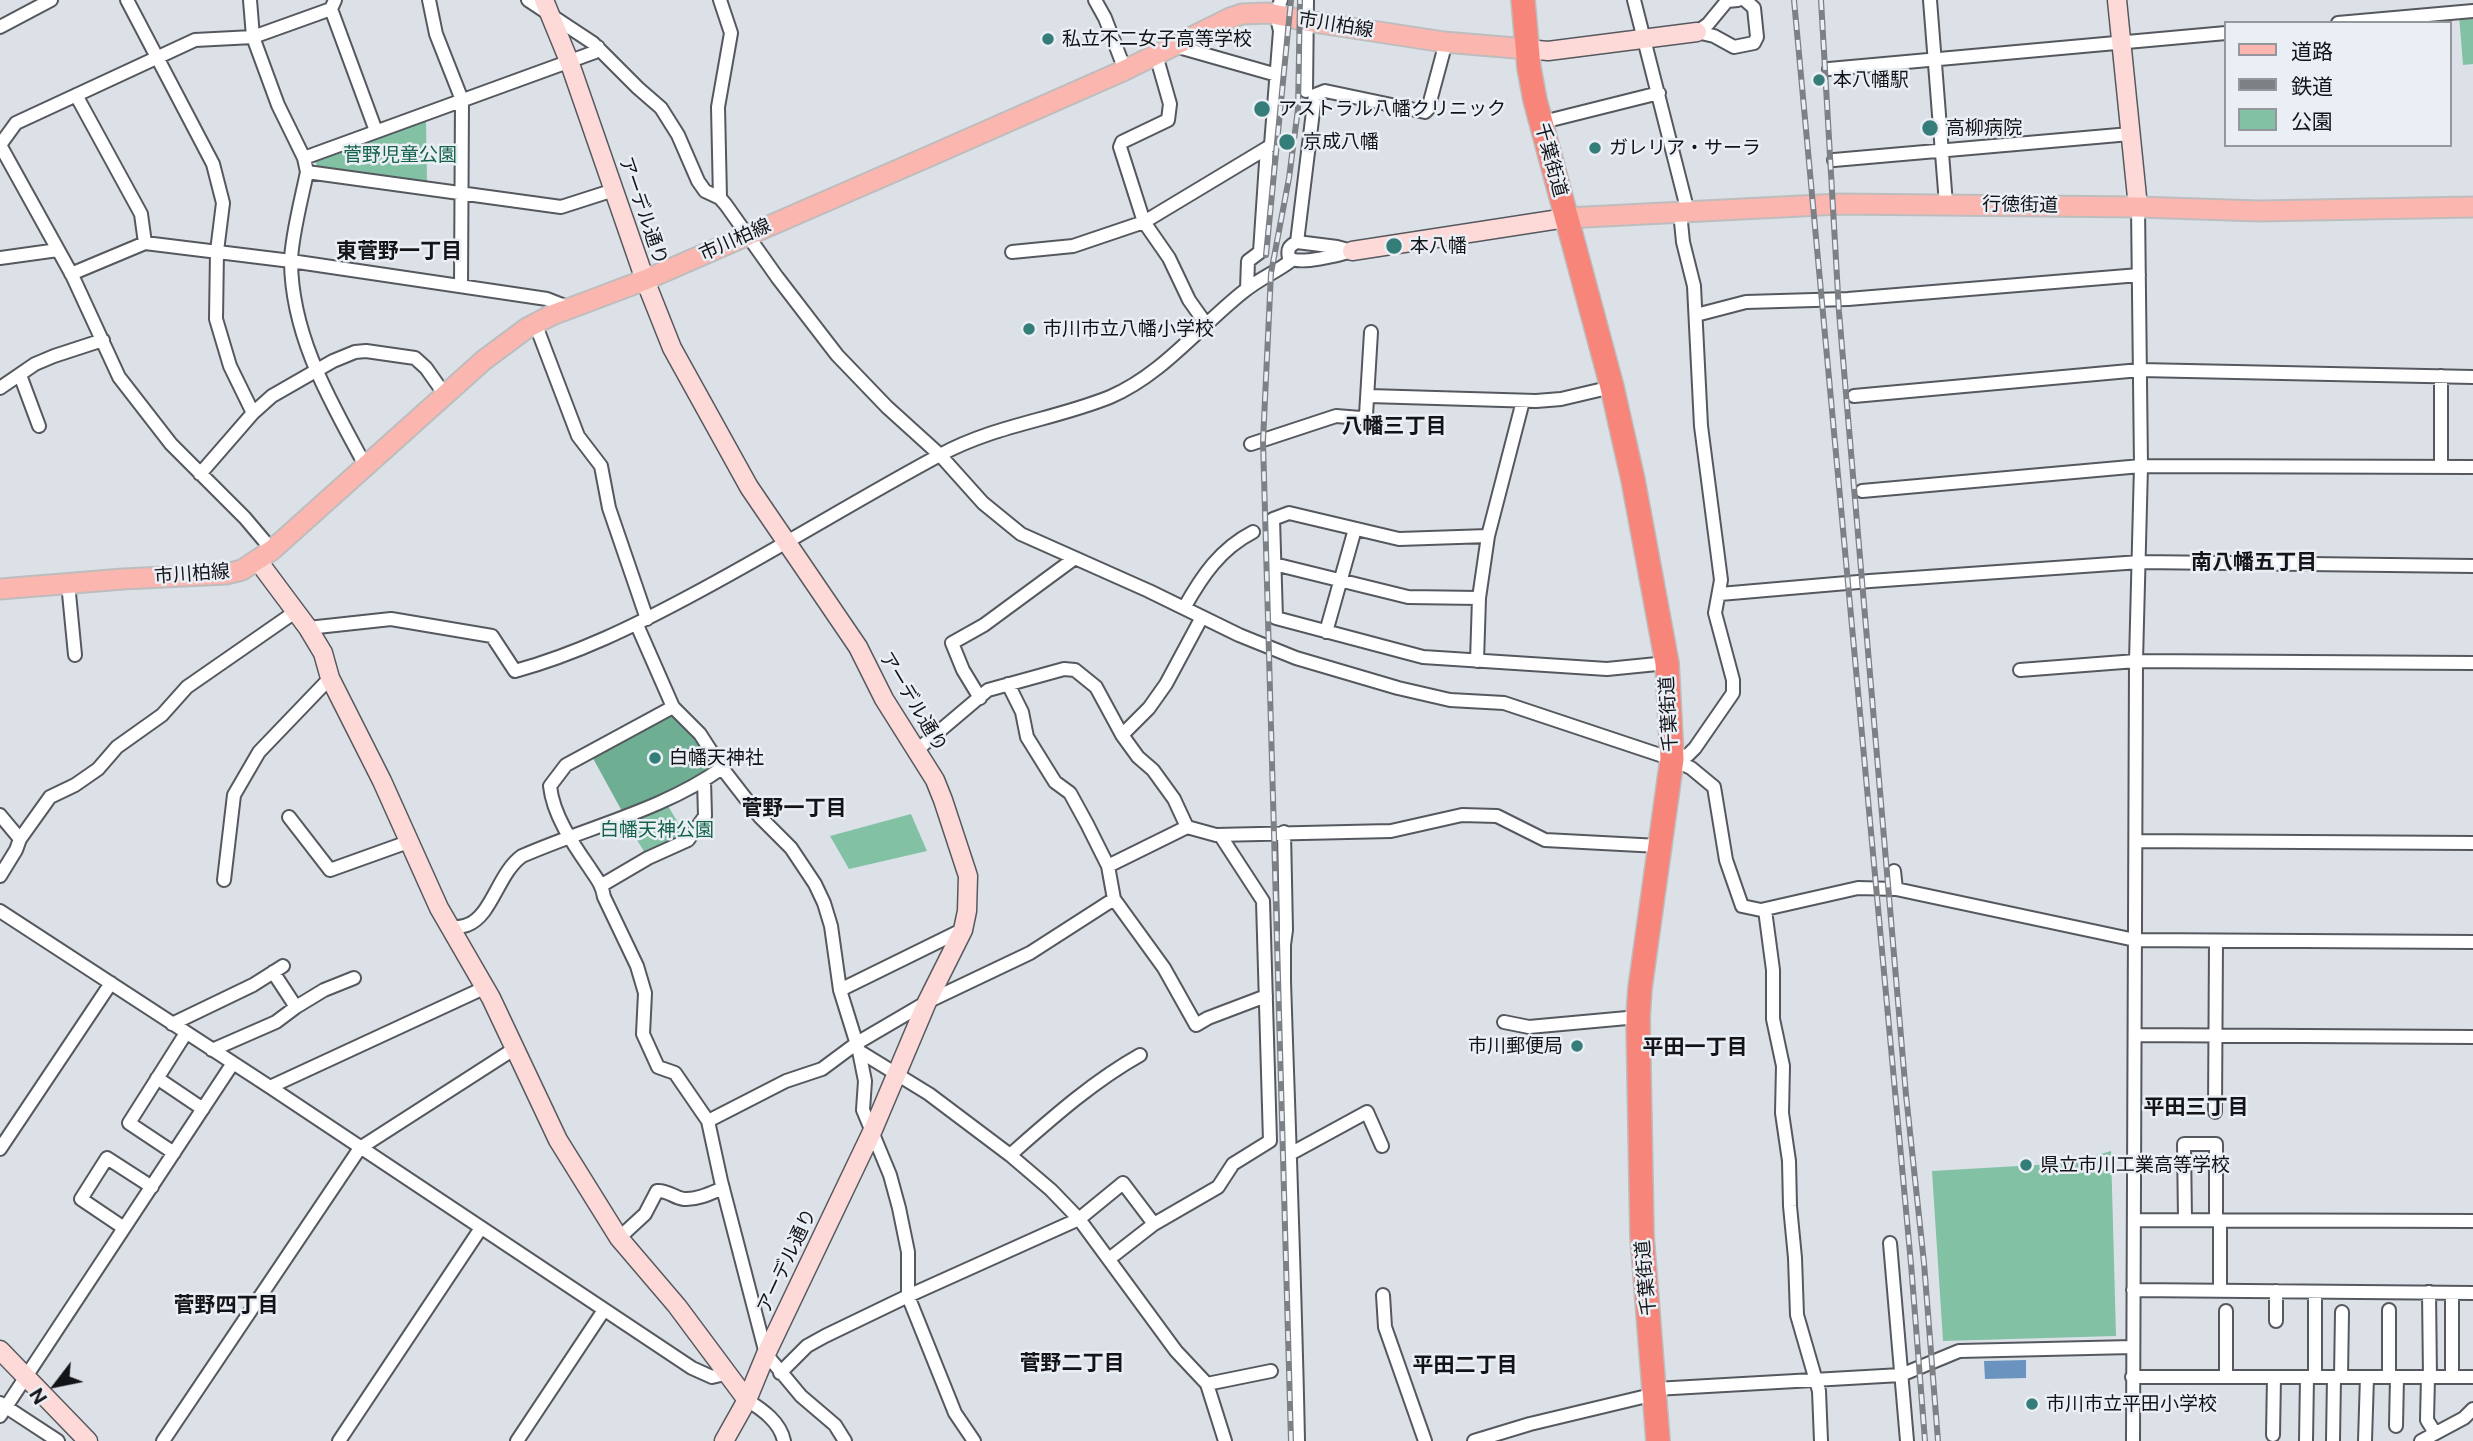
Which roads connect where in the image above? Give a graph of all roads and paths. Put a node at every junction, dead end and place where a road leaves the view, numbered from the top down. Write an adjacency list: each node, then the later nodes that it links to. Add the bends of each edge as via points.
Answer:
1 (51, 0): 21 (street)
2 (127, 0): 32 (street)
3 (250, 0): 24 (street)
4 (429, 0): 41 (street, via 436,34)
5 (528, 0): 17 (street)
6 (720, 0): 53 (street, via 731,33 718,107)
7 (1095, 0): 36 (street)
8 (1307, 0): 19 (street)
9 (1523, 0): 30 (highway, 千葉街道)
10 (1634, 0): 25 (street)
11 (1738, 0): 22 (street, via 1727,1)
12 (1745, 0): 22 (street, via 1754,8 1754,43 1734,47)
13 (1930, 0): 33 (street)
14 (2117, 0): 27 (street)
15 (333, 5): 24 (street); 43 (street)
16 (1278, 7): 19 (main road, 市川柏線); 28 (main road, 市川柏線, via 1242,14); 37 (street)
17 (548, 8): 29 (street); 34 (street, アーデル通り)
18 (2473, 11): 20 (street)
19 (1307, 21): 26 (main road, 市川柏線); 38 (street)
20 (2360, 21)
21 (0, 27)
22 (1697, 32): 25 (street)
23 (2224, 33): 27 (street)
24 (253, 37): 32 (street, via 194,40); 48 (street)
25 (1643, 37): 30 (street, via 1548,51); 39 (street)
26 (1446, 42): 30 (main road, 市川柏線); 61 (street, via 1425,112 1325,91 1315,95)
27 (2123, 42): 33 (street); 44 (street)
28 (1175, 46): 31 (main road, 市川柏線); 37 (street)
29 (598, 47): 34 (street); 53 (street, via 661,108 698,181 705,191)
30 (1527, 49): 58 (highway, 千葉街道, via 1535,100)
31 (1156, 55): 36 (main road, 市川柏線); 59 (street, via 1170,104 1168,120 1120,147)
32 (156, 58): 40 (street); 64 (street, via 213,164 223,203)
33 (1935, 60): 35 (street); 47 (street)
34 (569, 61): 41 (street); 51 (street, アーデル通り)
35 (1829, 69)
36 (1125, 70): 60 (main road, 市川柏線)
37 (1277, 75): 46 (street)
38 (1307, 91)
39 (1659, 93): 42 (street); 57 (street)
40 (76, 95): 45 (street, via 16,123); 62 (street, via 141,214)
41 (462, 100): 43 (street); 52 (street)
42 (1551, 120)
43 (376, 131): 48 (street)
44 (2130, 134): 47 (street); 55 (street)
45 (0, 145): 63 (street)
46 (1267, 149): 59 (street); 74 (street, via 1260,252 1248,261)
47 (1943, 150): 49 (street); 54 (street)
48 (304, 158): 50 (street)
49 (1834, 160)
50 (307, 172): 52 (street); 69 (street)
51 (614, 190): 52 (street, via 561,207); 72 (street, アーデル通り)
52 (461, 194): 73 (street)
53 (720, 198): 60 (street)
54 (1947, 204): 55 (main road, 行徳街道); 57 (main road, 行徳街道)
55 (2137, 207): 56 (main road, 行徳街道, via 2259,211); 71 (street)
56 (2473, 207)
57 (1684, 212): 58 (main road, 行徳街道); 77 (street, via 1683,242)
58 (1566, 218): 65 (street); 87 (highway, 千葉街道)
59 (1143, 222): 66 (street, via 1073,246); 79 (street)
60 (747, 235): 72 (main road, 市川柏線); 96 (street, via 838,355)
61 (1297, 242): 65 (street); 68 (street, via 1289,248)
62 (145, 243): 64 (street); 70 (street)
63 (58, 250): 67 (street); 70 (street)
64 (217, 251): 69 (street); 93 (street, via 216,319 230,366)
65 (1352, 251): 68 (street)
66 (1012, 252)
67 (0, 258)
68 (1292, 260): 74 (street)
69 (291, 261): 73 (street); 83 (street, via 298,322)
70 (71, 274): 81 (street)
71 (2139, 275): 77 (street, via 1849,299 1746,302); 82 (street)
72 (645, 280): 76 (main road, 市川柏線); 106 (street, アーデル通り, via 685,372 749,487)
73 (461, 286): 75 (street)
74 (1247, 289): 79 (street)
75 (538, 298): 76 (street); 78 (street)
76 (570, 308): 78 (main road, 市川柏線)
77 (1696, 315): 115 (street, via 1701,426)
78 (540, 321): 89 (main road, 市川柏線, via 484,360); 120 (street, via 578,436 601,466)
79 (1206, 324): 96 (street, via 1156,368 1111,396 1004,427)
80 (1371, 332): 90 (street)
81 (103, 340): 84 (street, via 54,356); 101 (street, via 119,377)
82 (2140, 370): 85 (street); 91 (street); 97 (street)
83 (315, 371): 89 (street, via 366,351 415,358); 93 (street, via 286,386); 98 (street)
84 (19, 375): 88 (street); 94 (street)
85 (2441, 376): 86 (street); 99 (street)
86 (2473, 377)
87 (1612, 387): 92 (street, via 1561,399); 126 (highway, 千葉街道)
88 (0, 388)
89 (445, 395): 98 (main road, 市川柏線)
90 (1369, 396): 92 (street); 95 (street, via 1366,415 1361,418 1336,416)
91 (1854, 396)
92 (1523, 401): 105 (street)
93 (253, 413): 101 (street)
94 (39, 426)
95 (1251, 444)
96 (940, 455): 106 (street); 108 (street, via 983,503 1021,534)
97 (2141, 466): 99 (street); 102 (street); 109 (street)
98 (366, 467): 107 (main road, 市川柏線)
99 (2441, 467): 100 (street)
100 (2473, 467)
101 (200, 474): 107 (street, via 245,517)
102 (1862, 491)
103 (1355, 528): 105 (street, via 1399,539); 110 (street, via 1289,513 1273,519); 112 (street)
104 (1253, 532): 117 (street, via 1223,551)
105 (1488, 536): 116 (street)
106 (787, 543): 120 (street); 134 (street, アーデル通り, via 858,647)
107 (265, 556): 113 (main road, 市川柏線, via 226,574); 118 (street)
108 (1075, 558): 117 (street); 131 (street, via 952,643)
109 (2140, 562): 111 (street); 115 (street); 125 (street)
110 (1274, 564): 112 (street); 122 (street, via 1276,618)
111 (2473, 566)
112 (1341, 579): 116 (street, via 1408,597); 122 (street)
113 (68, 583): 114 (main road, 市川柏線); 123 (street)
114 (0, 589)
115 (1720, 594): 135 (street, via 1715,613 1733,693 1695,748)
116 (1479, 598): 124 (street)
117 (1184, 608): 119 (street)
118 (295, 612): 121 (street); 144 (street, via 187,687 162,715 117,747 98,769 50,797)
119 (1202, 617): 133 (street, via 1166,684); 135 (street, via 1309,662 1450,700 1504,703)
120 (642, 622): 121 (street, via 515,671 492,636 391,619); 132 (street)
121 (308, 628): 129 (street, via 323,653)
122 (1326, 632): 124 (street, via 1423,657)
123 (75, 655)
124 (1477, 661): 126 (street, via 1607,669)
125 (2136, 661): 127 (street); 128 (street); 145 (street)
126 (1667, 663): 135 (highway, 千葉街道)
127 (2473, 663)
128 (2020, 670)
129 (330, 678): 146 (street); 152 (street, via 259,752 234,795)
130 (1008, 684): 131 (street, via 988,690); 133 (street, via 1074,670 1096,687); 149 (street, via 1022,712 1027,737 1055,782 1070,793)
131 (980, 698): 134 (street)
132 (673, 706): 136 (street, via 702,736); 143 (street, via 566,765 550,786)
133 (1122, 735): 140 (street, via 1174,799)
134 (917, 750): 159 (street, アーデル通り, via 943,800 968,876)
135 (1672, 759): 148 (highway, 千葉街道); 156 (street, via 1714,787 1726,860 1742,906)
136 (722, 768): 137 (street); 166 (street, via 815,884 831,926)
137 (704, 780): 143 (street); 153 (street, via 705,816 688,840)
138 (0, 816): 144 (street)
139 (289, 817): 146 (street, via 330,870)
140 (1187, 827): 142 (street); 149 (street)
141 (1284, 832): 142 (street); 148 (street, via 1391,831 1462,815 1497,816 1545,840); 193 (street)
142 (1220, 835): 167 (street, via 1263,901)
143 (569, 836): 153 (street); 158 (street, via 514,862 486,911 469,925)
144 (20, 839): 151 (street)
145 (2136, 841): 147 (street); 160 (street)
146 (408, 842): 158 (street)
147 (2473, 843)
148 (1659, 846): 170 (highway, 千葉街道)
149 (1108, 866): 155 (street)
150 (1894, 871): 154 (street)
151 (0, 876)
152 (224, 880)
153 (602, 885): 187 (street, via 638,966 645,993 643,1034 659,1067 675,1073)
154 (1896, 889): 156 (street, via 1858,888); 160 (street)
155 (1114, 899): 167 (street, via 1164,968 1196,1024); 168 (street, via 1030,953)
156 (1765, 910): 240 (street, via 1773,970 1773,1019 1783,1066 1782,1113 1797,1315)
157 (0, 911): 164 (street)
158 (450, 928): 165 (street)
159 (963, 930): 166 (street); 168 (street, アーデル通り)
160 (2135, 940): 161 (street); 174 (street)
161 (2216, 941): 162 (street); 175 (street)
162 (2473, 942)
163 (354, 978): 169 (street)
164 (111, 983): 172 (street); 191 (street)
165 (484, 988): 178 (street); 184 (street)
166 (840, 990): 177 (street)
167 (1266, 996): 202 (street, via 1270,1141 1233,1164 1218,1187)
168 (927, 1002): 177 (street); 182 (street, アーデル通り)
169 (296, 1007): 172 (street, via 278,969); 179 (street, via 276,1022)
170 (1638, 1017): 171 (street, via 1529,1027); 242 (highway, 千葉街道, via 1642,1236)
171 (1504, 1022)
172 (172, 1024): 173 (street)
173 (186, 1033): 179 (street); 183 (street)
174 (2135, 1035): 175 (street); 198 (street)
175 (2217, 1036): 176 (street); 186 (street)
176 (2473, 1038)
177 (858, 1047): 182 (street); 187 (street, via 822,1069 786,1081); 188 (street, via 865,1081 863,1110)
178 (514, 1049): 190 (street); 205 (street, via 558,1140)
179 (212, 1050): 181 (street)
180 (1140, 1055): 194 (street, via 1060,1111)
181 (233, 1063): 184 (street); 185 (street)
182 (897, 1074): 188 (street, アーデル通り); 194 (street)
183 (157, 1078): 185 (street); 192 (street, via 129,1123)
184 (270, 1087): 190 (street)
185 (203, 1109): 192 (street)
186 (2215, 1112)
187 (708, 1121): 196 (street)
188 (872, 1132): 216 (street, via 899,1208 908,1252); 224 (street, アーデル通り)
189 (1382, 1146): 193 (street, via 1367,1112)
190 (360, 1148): 204 (street); 251 (street)
191 (0, 1149)
192 (174, 1153): 195 (street)
193 (1290, 1154): 259 (street)
194 (1010, 1156): 197 (street)
195 (152, 1186): 203 (street); 203 (street, via 107,1158 81,1199)
196 (723, 1188): 205 (street, via 687,1199 657,1191 645,1214); 224 (street)
197 (1079, 1219): 202 (street, via 1122,1183); 207 (street); 216 (street)
198 (2134, 1220): 199 (street); 209 (street)
199 (2185, 1220): 200 (street); 200 (street, via 2185,1144 2216,1144)
200 (2218, 1221): 201 (street); 208 (street)
201 (2473, 1222)
202 (1154, 1224): 207 (street)
203 (124, 1228): 229 (street)
204 (481, 1228): 217 (street); 252 (street)
205 (619, 1238): 227 (street, via 677,1306)
206 (1890, 1243): 228 (street)
207 (1109, 1259): 241 (street, via 1176,1351)
208 (2220, 1289): 209 (street); 210 (street)
209 (2133, 1290): 222 (street)
210 (2276, 1291): 211 (street); 221 (street)
211 (2315, 1292): 212 (street); 233 (street)
212 (2429, 1292): 213 (street); 237 (street)
213 (2452, 1293): 214 (street); 238 (street)
214 (2473, 1293)
215 (1383, 1295): 260 (street, via 1385,1327)
216 (908, 1296): 226 (street, via 807,1346); 257 (street, via 955,1413)
217 (604, 1310): 227 (street, via 692,1368 712,1377); 253 (street)
218 (2389, 1310): 236 (street)
219 (2226, 1311): 231 (street)
220 (2342, 1312): 234 (street)
221 (2276, 1321)
222 (2132, 1348): 228 (street, via 1959,1351); 230 (street)
223 (0, 1350): 229 (street)
224 (766, 1354): 226 (street); 243 (street, アーデル通り)
225 (1271, 1371): 241 (street)
226 (780, 1373): 256 (street, via 835,1425)
227 (725, 1374): 243 (street)
228 (1902, 1375): 240 (street); 264 (street)
229 (26, 1377): 244 (street); 250 (street)
230 (2132, 1377): 231 (street); 265 (street)
231 (2226, 1377): 232 (street)
232 (2274, 1377): 233 (street); 248 (street)
233 (2311, 1377): 234 (street); 266 (street)
234 (2337, 1377): 235 (street); 267 (street)
235 (2367, 1377): 236 (street); 268 (street)
236 (2393, 1377): 237 (street); 246 (street)
237 (2429, 1377): 238 (street); 247 (street, via 2427,1420)
238 (2452, 1377): 239 (street)
239 (2473, 1377)
240 (1817, 1379): 242 (street); 263 (street)
241 (1208, 1384): 258 (street)
242 (1655, 1389): 261 (street, via 1647,1396); 262 (highway, 千葉街道)
243 (747, 1401): 254 (street, アーデル通り); 255 (street, via 766,1412)
244 (2, 1409): 249 (street)
245 (2473, 1409): 247 (street)
246 (2396, 1426)
247 (2435, 1433): 269 (street)
248 (2273, 1435)
249 (58, 1441)
250 (88, 1441)
251 (163, 1441)
252 (339, 1441)
253 (517, 1441)
254 (724, 1441)
255 (784, 1441)
256 (845, 1441)
257 (974, 1441)
258 (1225, 1441)
259 (1298, 1441)
260 (1425, 1441)
261 (1474, 1441)
262 (1658, 1441)
263 (1821, 1441)
264 (1907, 1441)
265 (2133, 1441)
266 (2306, 1441)
267 (2333, 1441)
268 (2365, 1441)
269 (2421, 1441)

